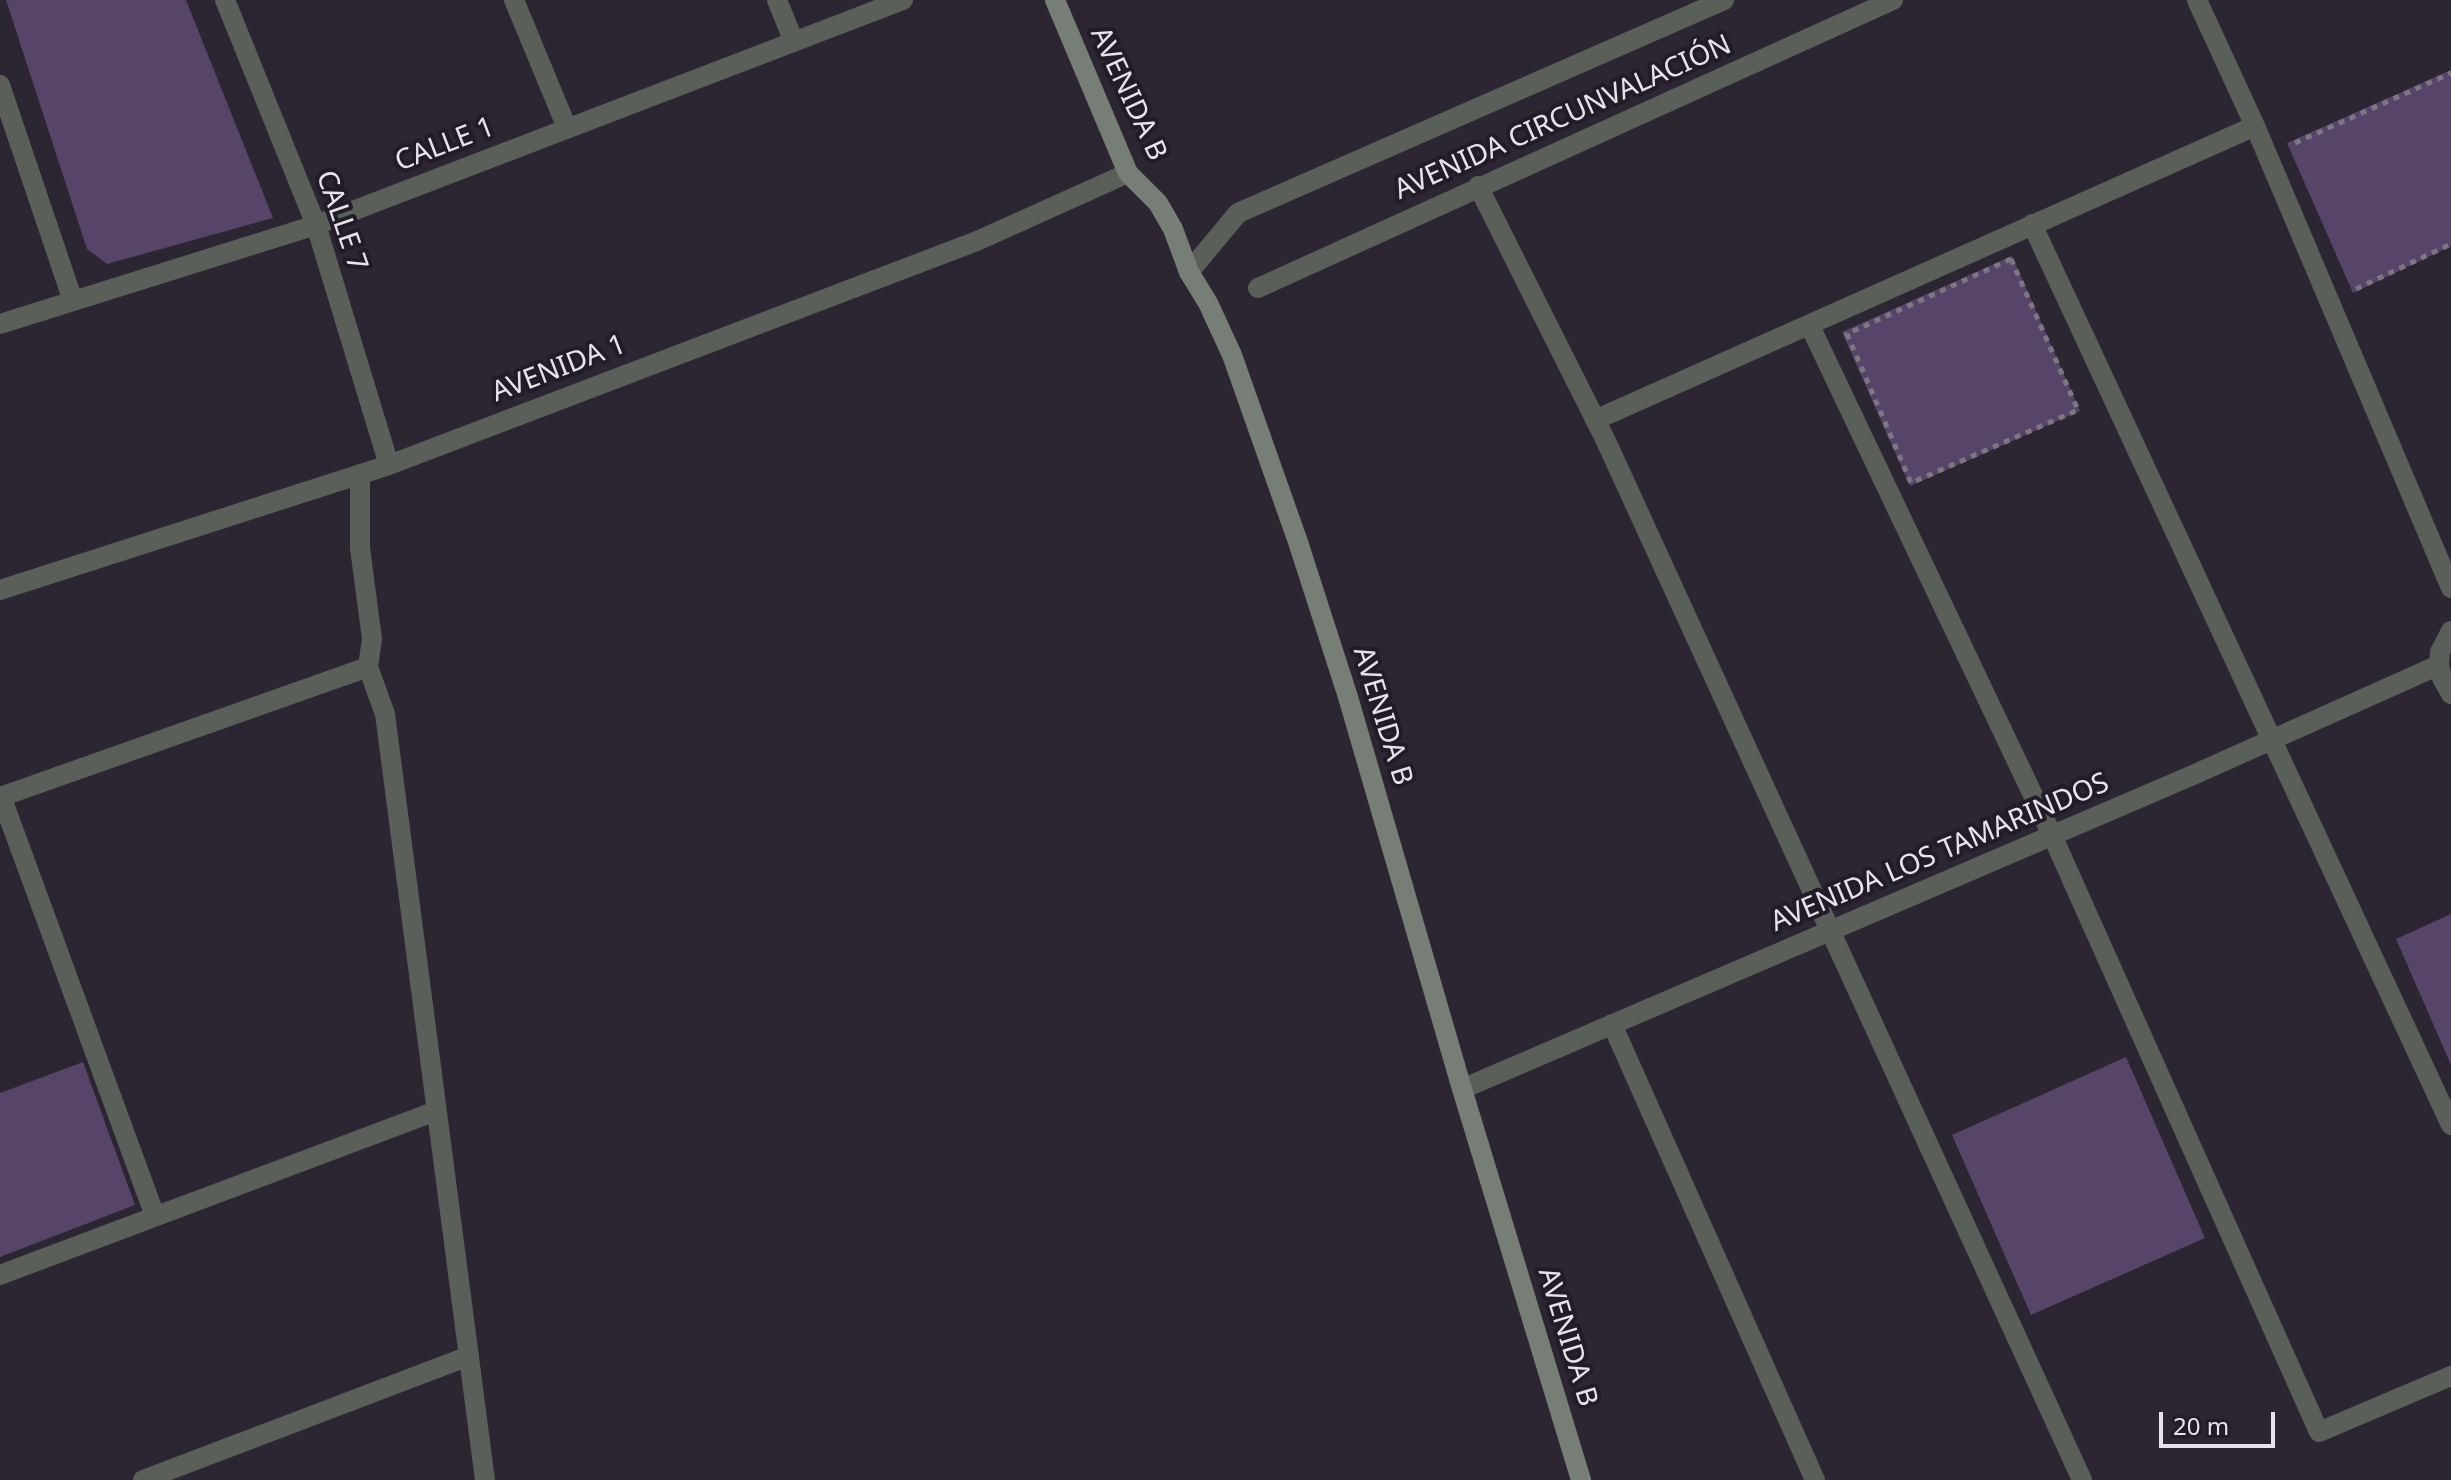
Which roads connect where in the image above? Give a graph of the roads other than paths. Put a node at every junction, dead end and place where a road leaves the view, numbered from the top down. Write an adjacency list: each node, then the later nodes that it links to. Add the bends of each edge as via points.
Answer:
1 (225, 0): 16 (street, CALLE 7)
2 (514, 0): 12 (street)
3 (777, 0): 9 (street)
4 (903, 0): 9 (street, CALLE 1)
5 (1055, 0): 13 (main road, AVENIDA B)
6 (1724, 0): 17 (street, via 1238,213)
7 (1893, 0): 14 (street, AVENIDA CIRCUNVALACIÓN)
8 (2197, 0): 11 (street)
9 (794, 42): 12 (street, CALLE 1)
10 (0, 85): 19 (street)
11 (2255, 126): 15 (street); 25 (street)
12 (567, 128): 16 (street, CALLE 1)
13 (1128, 173): 17 (main road, AVENIDA B, via 1158,203); 23 (street, AVENIDA 1, via 977,241)
14 (1478, 186): 18 (street, AVENIDA CIRCUNVALACIÓN); 22 (street)
15 (2032, 224): 21 (street); 31 (street)
16 (316, 225): 19 (street, CALLE 1); 23 (street, CALLE 7)
17 (1189, 272): 36 (main road, AVENIDA B, via 1232,355 1298,542)
18 (1258, 288)
19 (73, 301): 20 (street, CALLE 1)
20 (0, 324)
21 (1810, 326): 22 (street); 33 (street)
22 (1595, 420): 34 (street)
23 (389, 465): 24 (street, AVENIDA 1)
24 (360, 474): 26 (street, AVENIDA 1); 29 (street, via 360,548 372,639)
25 (2451, 588)
26 (0, 590)
27 (2451, 631): 28 (street)
28 (2439, 665): 30 (street); 31 (street, AVENIDA LOS TAMARINDOS)
29 (368, 667): 32 (street); 37 (street, via 385,714)
30 (2451, 694)
31 (2271, 741): 33 (street, AVENIDA LOS TAMARINDOS); 38 (street)
32 (0, 797): 39 (street)
33 (2052, 835): 34 (street, AVENIDA LOS TAMARINDOS); 42 (street, via 2319,1432)
34 (1832, 931): 35 (street, AVENIDA LOS TAMARINDOS); 47 (street)
35 (1612, 1024): 36 (street, AVENIDA LOS TAMARINDOS); 46 (street)
36 (1462, 1089): 45 (main road, AVENIDA B)
37 (436, 1111): 39 (street); 41 (street)
38 (2451, 1125)
39 (155, 1216): 40 (street)
40 (0, 1275)
41 (469, 1356): 43 (street); 44 (street)
42 (2451, 1376)
43 (143, 1480)
44 (485, 1480)
45 (1581, 1480)
46 (1815, 1480)
47 (2082, 1480)

